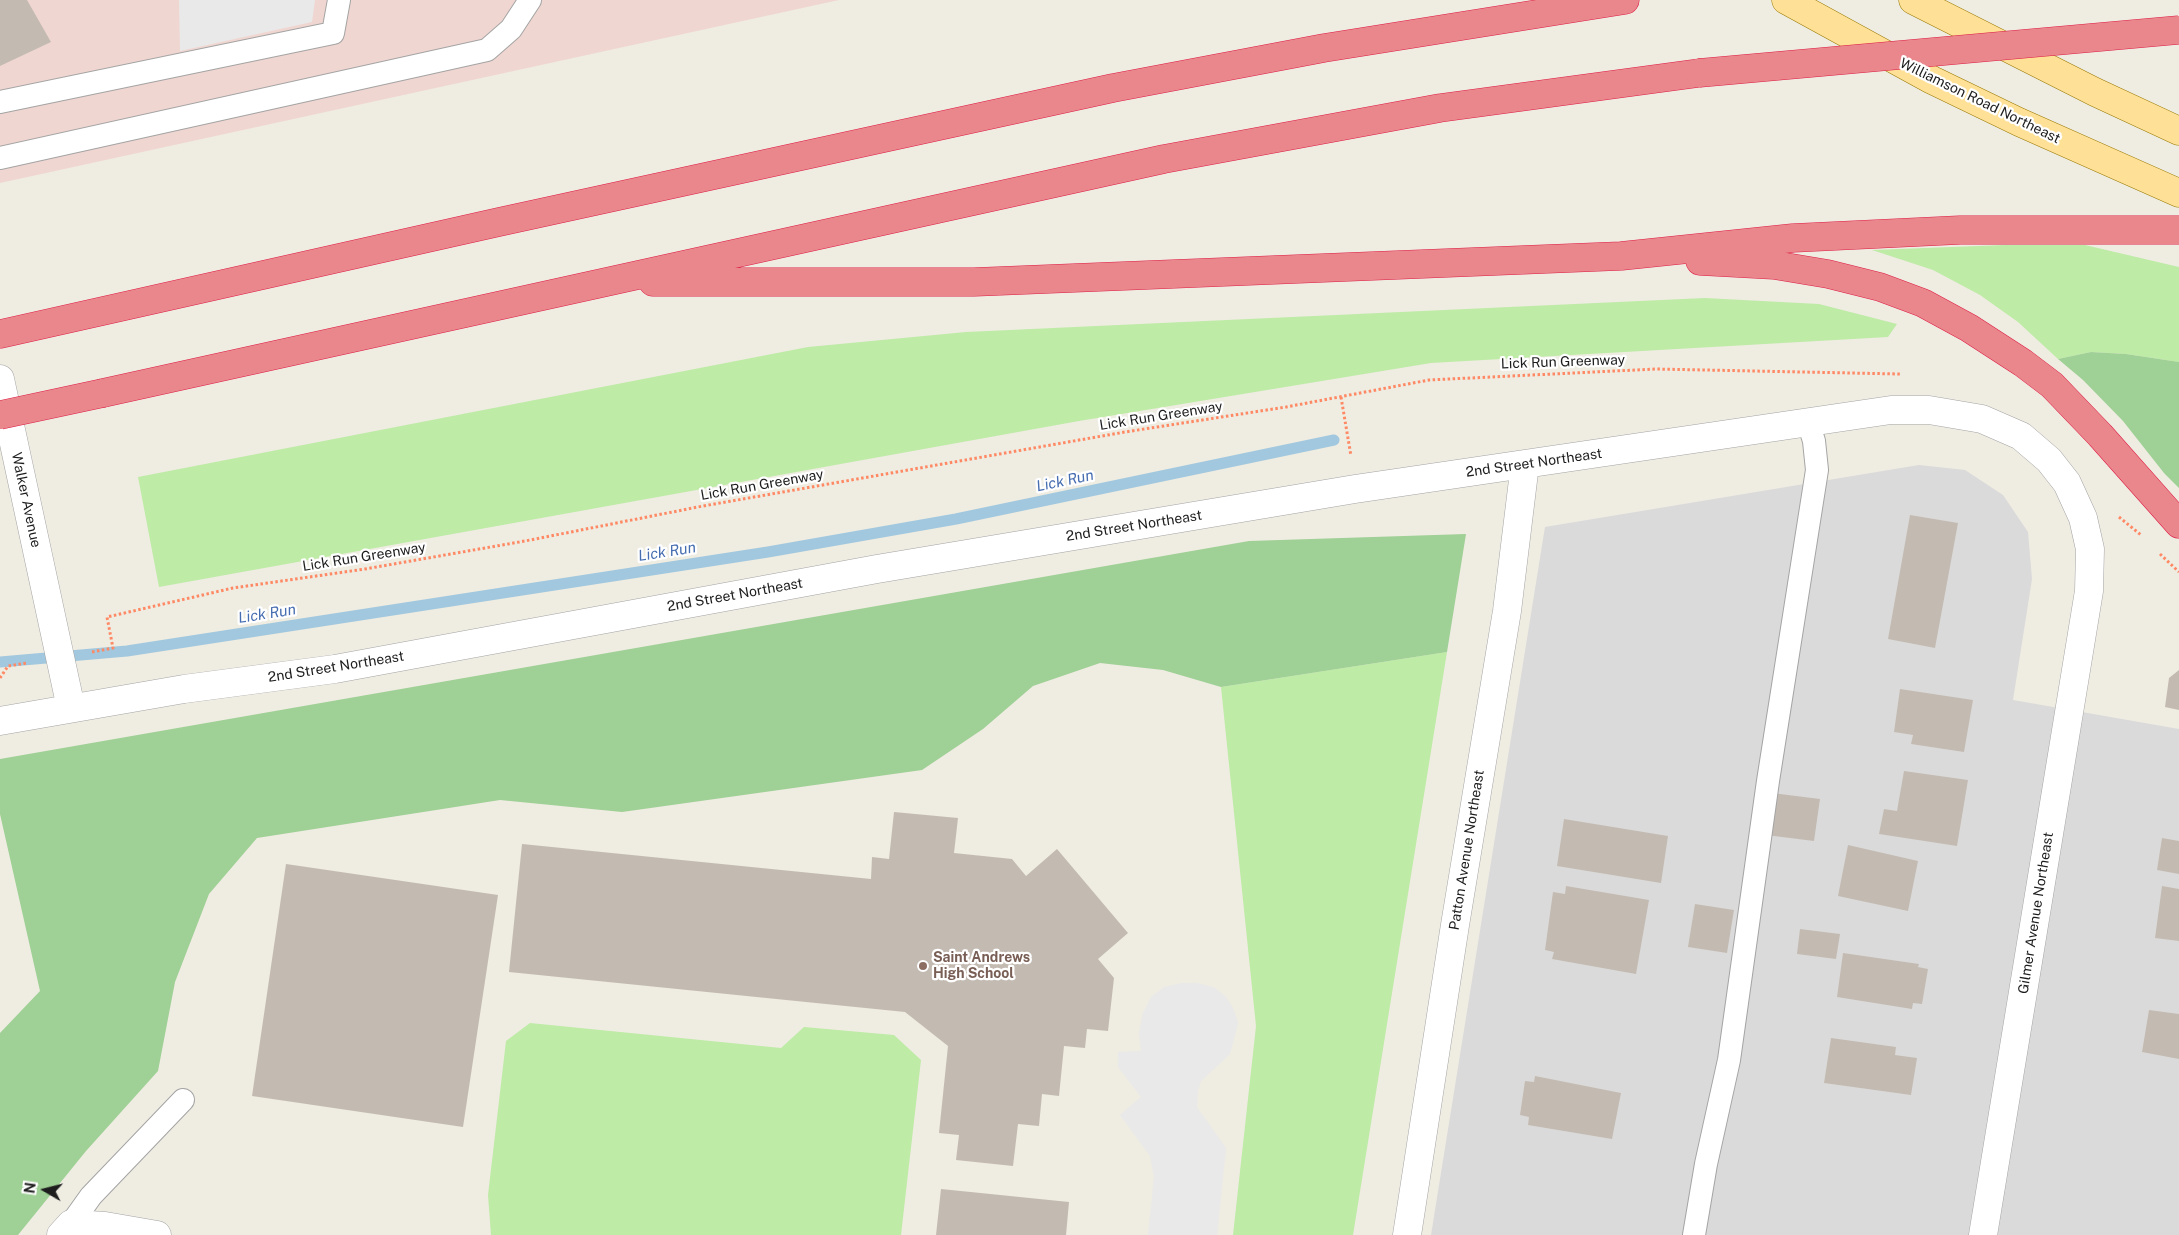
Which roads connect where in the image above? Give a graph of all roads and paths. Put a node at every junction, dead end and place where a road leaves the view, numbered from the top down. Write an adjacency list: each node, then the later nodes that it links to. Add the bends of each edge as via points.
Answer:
1 (339, 0): 7 (lane, via 333,33)
2 (530, 0): 9 (lane, via 511,30 487,50)
3 (1625, 0): 14 (highway, via 1324,48 1113,88)
4 (1786, 0): 10 (main road, Williamson Road Northeast, via 1932,80)
5 (1913, 0): 8 (main road)
6 (2179, 30): 13 (highway, bridge, via 1699,73 1440,108 1164,158)
7 (0, 102)
8 (2179, 131)
9 (0, 158)
10 (2179, 193)
11 (2179, 230): 12 (highway, via 1940,231 1793,238)
12 (1621, 256): 13 (highway, via 974,282); 23 (highway, via 1774,265 1880,287 1923,303 1969,328 2052,385)
13 (599, 282): 18 (highway, bridge)
14 (0, 334)
15 (1903, 374): 17 (path, Lick Run Greenway, via 1656,369 1428,380)
16 (0, 379): 31 (street, Walker Avenue)
17 (1341, 396): 20 (path); 28 (path, Lick Run Greenway, via 712,504 384,566 233,588 108,617)
18 (0, 415)
19 (1808, 422): 21 (street, 2nd Street Northeast); 27 (street, 2nd Street Northeast, via 1891,410 1929,410 1982,419 2021,436 2049,460 2067,483 2084,518 2090,550); 37 (lane, via 1817,470 1768,781 1729,1060)
20 (1351, 458)
21 (1525, 464): 31 (street, 2nd Street Northeast, via 877,568 336,669); 36 (street, Patton Avenue Northeast, via 1507,612)
22 (2116, 510): 24 (path)
23 (2179, 524)
24 (2143, 538)
25 (2155, 549): 26 (path)
26 (2179, 572)
27 (2089, 591): 38 (street, Gilmer Avenue Northeast)
28 (113, 648)
29 (8, 666): 30 (path)
30 (0, 678)
31 (71, 708): 32 (street, 2nd Street Northeast)
32 (0, 721)
33 (183, 1100): 34 (lane, via 92,1196)
34 (66, 1230): 35 (street, via 105,1226)
35 (157, 1235)
36 (1407, 1235)
37 (1694, 1235)
38 (1982, 1235)

